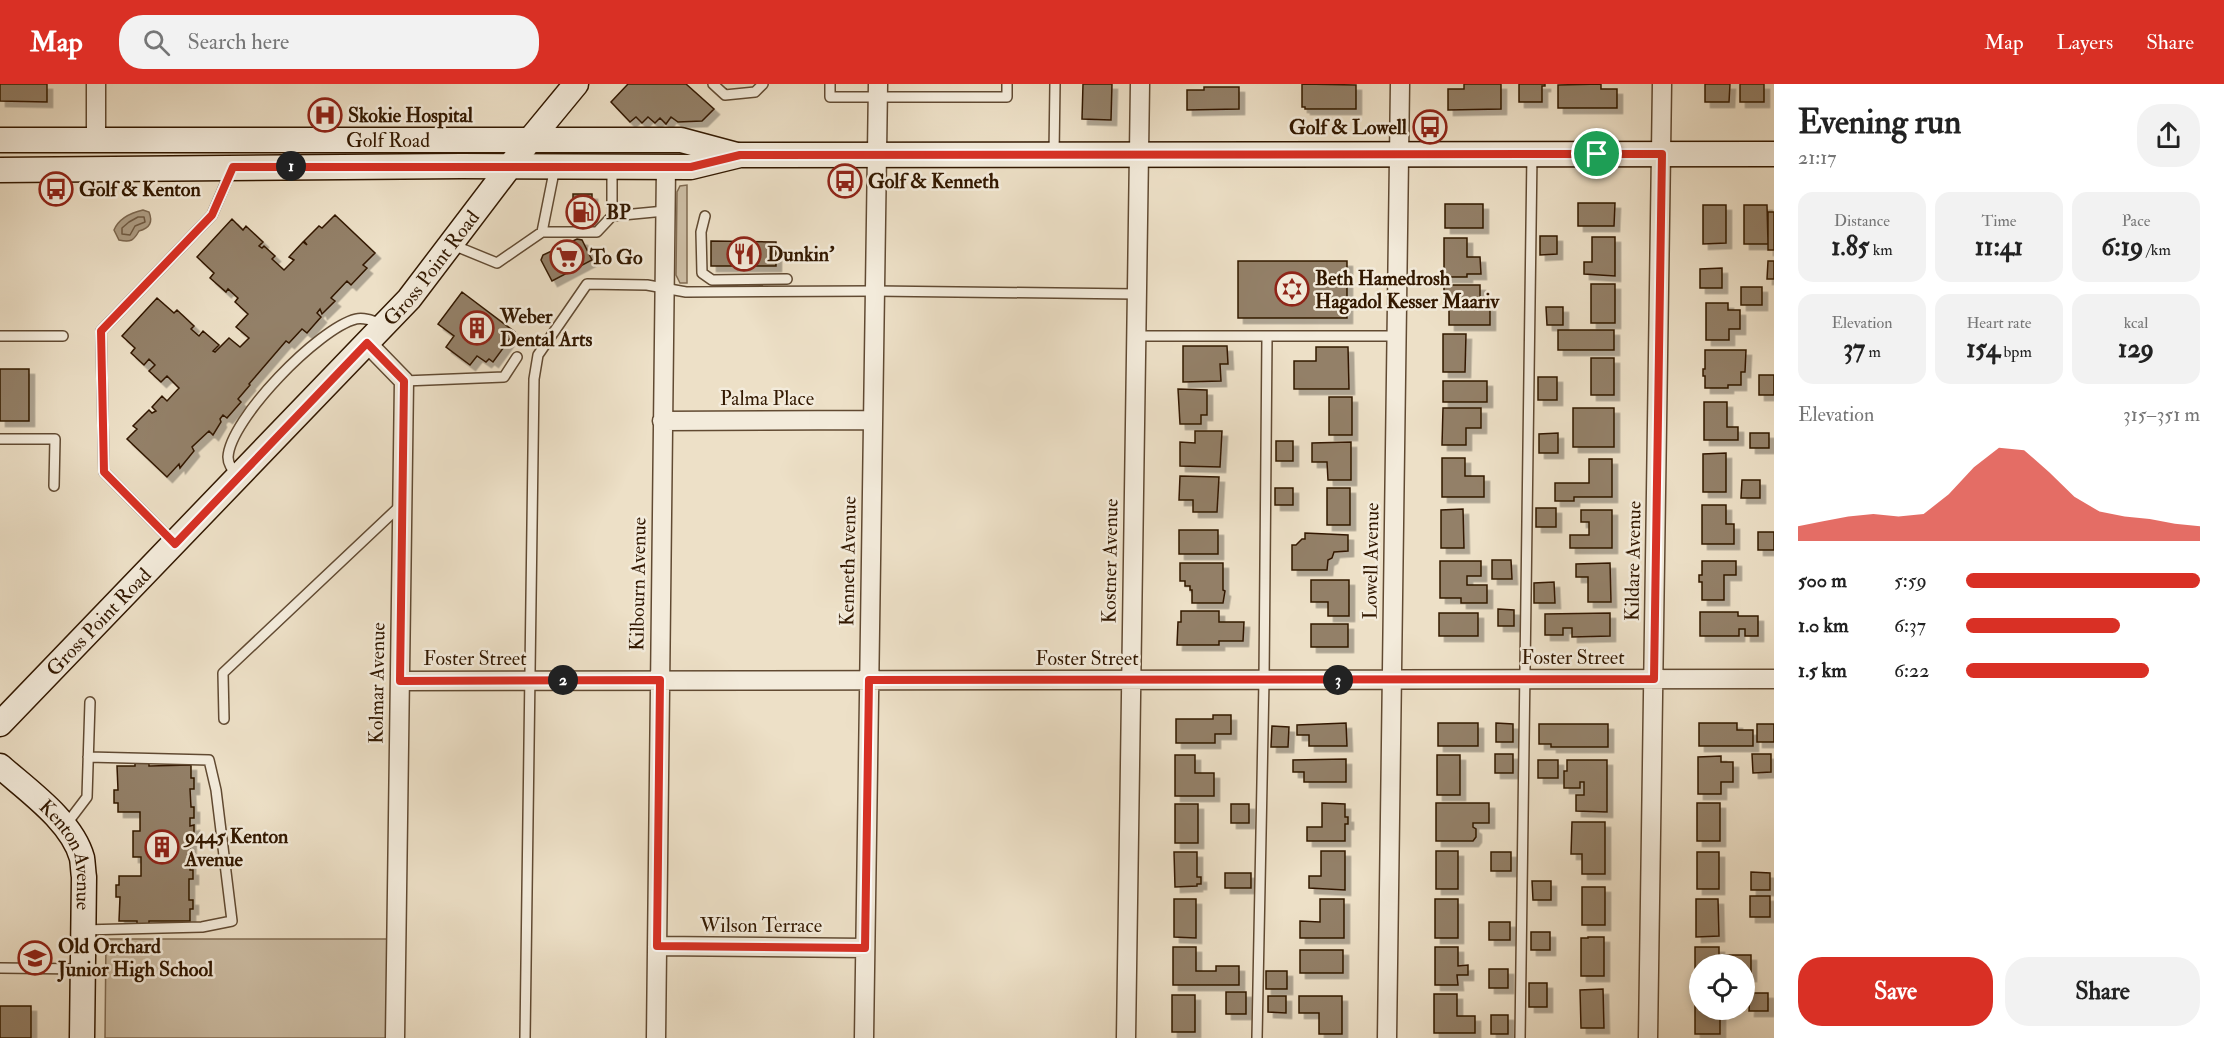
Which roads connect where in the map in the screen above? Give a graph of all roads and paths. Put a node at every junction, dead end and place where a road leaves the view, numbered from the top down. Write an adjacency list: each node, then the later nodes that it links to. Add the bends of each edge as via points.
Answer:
1 (96, 84): 13 (street)
2 (576, 84): 14 (main road, Gross Point Road)
3 (713, 84): 4 (lane, via 725,95 755,92)
4 (763, 84)
5 (830, 84): 11 (lane, via 830,97)
6 (1007, 84): 11 (lane, via 1007,97)
7 (1055, 84): 20 (lane)
8 (1140, 84): 21 (street, Kostner Avenue)
9 (1400, 84): 22 (street, Lowell Avenue)
10 (1662, 84): 16 (street, Kildare Avenue)
11 (878, 91): 19 (street, Kenneth Avenue)
12 (0, 140): 13 (main road, Golf Road)
13 (96, 141): 14 (main road, Golf Road)
14 (529, 141): 18 (main road, Golf Road, via 681,140); 23 (main road, Gross Point Road)
15 (1532, 154): 16 (main road, Golf Road); 22 (main road, Golf Road); 61 (lane)
16 (1662, 154): 17 (main road, Golf Road); 54 (street, Kildare Avenue)
17 (1774, 154)
18 (740, 155): 19 (main road, Golf Road); 27 (main road, Golf Road, via 691,167)
19 (876, 155): 20 (main road, Golf Road); 36 (street, Kenneth Avenue)
20 (1054, 155): 21 (main road, Golf Road)
21 (1138, 155): 22 (main road, Golf Road); 37 (street, Kostner Avenue)
22 (1399, 155): 42 (street, Lowell Avenue)
23 (510, 166): 24 (main road, Golf Road); 25 (main road, Golf Road); 33 (main road, Gross Point Road)
24 (556, 166): 26 (main road, Golf Road); 32 (lane)
25 (233, 167): 28 (main road, Golf Road); 53 (lane, via 212,215 101,331 104,472)
26 (612, 167): 27 (main road, Golf Road); 30 (lane)
27 (666, 167): 29 (street, Kilbourn Avenue)
28 (0, 170)
29 (665, 211): 30 (lane); 35 (street, Kilbourn Avenue)
30 (612, 216): 32 (lane, via 597,232)
31 (705, 216): 34 (lane, via 701,232 702,273 712,280)
32 (542, 232): 33 (lane, via 497,263)
33 (451, 245): 38 (main road, Gross Point Road)
34 (787, 279)
35 (664, 287): 36 (lane, via 686,292); 48 (street, Kilbourn Avenue); 63 (lane, via 588,284 538,355 534,379)
36 (875, 291): 37 (lane); 47 (street, Kenneth Avenue)
37 (1136, 294): 41 (street, Kostner Avenue)
38 (385, 324): 44 (main road, Gross Point Road); 50 (lane, via 361,318 332,330 314,342 282,375 254,406 232,440 228,458)
39 (0, 336): 40 (lane)
40 (63, 336)
41 (1136, 336): 43 (lane); 58 (street, Kostner Avenue)
42 (1396, 336): 43 (lane); 60 (street, Lowell Avenue)
43 (1267, 337): 59 (lane)
44 (367, 343): 46 (street); 50 (main road, Gross Point Road)
45 (517, 357): 46 (lane, via 504,377)
46 (404, 381): 52 (street, Kolmar Avenue)
47 (873, 420): 48 (street, Palma Place); 57 (street, Kenneth Avenue)
48 (662, 421): 56 (street, Kilbourn Avenue)
49 (0, 439): 51 (lane, via 55,439)
50 (239, 477): 53 (main road, Gross Point Road)
51 (54, 486)
52 (402, 504): 62 (street, Kolmar Avenue); 65 (lane, via 223,673)
53 (175, 544): 66 (main road, Gross Point Road)
54 (1654, 679): 55 (street, Foster Street); 61 (street, Foster Street); 84 (street, Kildare Avenue)
55 (1774, 679)
56 (660, 680): 57 (street, Foster Street); 63 (street, Foster Street); 71 (street, Kilbourn Avenue)
57 (869, 680): 58 (street, Foster Street); 72 (street, Kenneth Avenue)
58 (1131, 680): 59 (street, Foster Street); 80 (street, Kostner Avenue)
59 (1264, 680): 60 (street, Foster Street); 81 (lane)
60 (1392, 680): 61 (street, Foster Street); 82 (street, Lowell Avenue)
61 (1525, 680): 83 (lane)
62 (400, 681): 63 (street, Foster Street); 76 (street, Kolmar Avenue)
63 (530, 681): 77 (lane)
64 (90, 702): 67 (lane)
65 (224, 719)
66 (0, 724)
67 (88, 758): 69 (lane, via 87,797); 70 (lane, via 209,760 232,921 202,927)
68 (0, 766): 69 (main road, Kenton Avenue)
69 (65, 826): 70 (main road, Kenton Avenue, via 82,857)
70 (83, 930): 74 (main road, Kenton Avenue)
71 (657, 946): 72 (street, Wilson Terrace); 78 (street, Kilbourn Avenue)
72 (865, 948): 79 (street, Kenneth Avenue)
73 (0, 968): 74 (lane)
74 (83, 969): 75 (main road, Kenton Avenue)
75 (82, 1038)
76 (395, 1038)
77 (525, 1038)
78 (656, 1038)
79 (864, 1038)
80 (1126, 1038)
81 (1257, 1038)
82 (1387, 1038)
83 (1520, 1038)
84 (1648, 1038)

